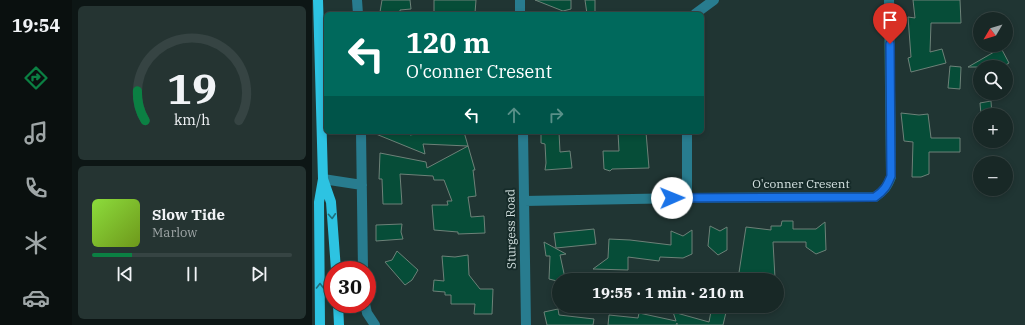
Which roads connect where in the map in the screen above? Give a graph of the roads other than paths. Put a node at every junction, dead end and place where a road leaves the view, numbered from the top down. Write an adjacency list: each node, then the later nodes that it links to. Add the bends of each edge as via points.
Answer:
1 (318, 0): 12 (main road)
2 (357, 0): 6 (street)
3 (520, 0): 7 (street)
4 (714, 0): 8 (street)
5 (889, 0): 14 (street, O'conner Cresent, via 891,176 888,186 882,192 875,197)
6 (358, 12)
7 (520, 12)
8 (697, 12)
9 (361, 134): 13 (street)
10 (523, 134): 15 (street, Sturgess Road)
11 (687, 134): 14 (street)
12 (323, 179): 13 (street); 16 (main road, one-way to 16, via 331,202); 21 (main road, one-way to 12, via 319,202)
13 (362, 185): 17 (street)
14 (687, 198): 15 (street, O'conner Cresent)
15 (524, 200): 25 (street, Sturgess Road)
16 (335, 261)
17 (363, 261)
18 (338, 313): 22 (main road)
19 (340, 313): 23 (main road)
20 (367, 313): 24 (street)
21 (320, 325)
22 (339, 325)
23 (345, 325)
24 (375, 325)
25 (526, 325)

